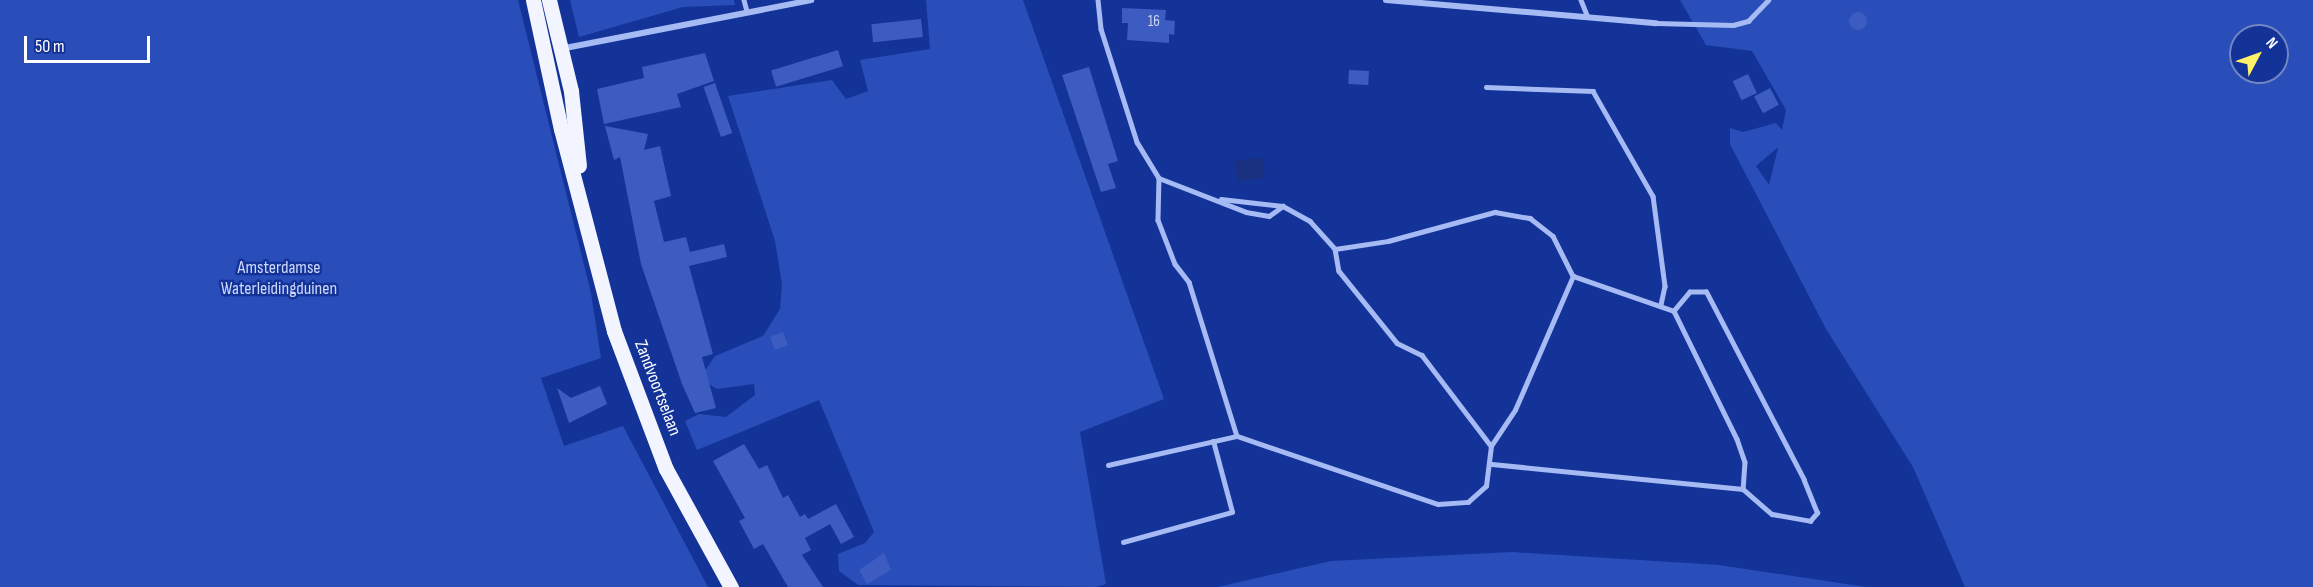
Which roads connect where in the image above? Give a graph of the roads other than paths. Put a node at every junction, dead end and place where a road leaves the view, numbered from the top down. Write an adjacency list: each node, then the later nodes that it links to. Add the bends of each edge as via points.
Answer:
1 (533, 0): 12 (main road, Zandvoortselaan)
2 (549, 0): 12 (main road, Zandvoortselaan)
3 (744, 0): 9 (lane)
4 (811, 0): 9 (street)
5 (1098, 0): 14 (lane, via 1101,29 1137,142)
6 (1386, 0): 10 (street)
7 (1581, 0): 10 (lane)
8 (1768, 0): 11 (lane, via 1748,21 1733,25)
9 (747, 11): 12 (street)
10 (1587, 15): 11 (street)
11 (1656, 23)
12 (553, 50): 28 (main road, Zandvoortselaan, via 576,124 579,190 599,276 639,400 666,469)
13 (1486, 87): 19 (lane, via 1593,91 1653,196 1665,286)
14 (1158, 178): 15 (lane); 21 (lane, via 1158,220 1175,264 1190,282)
15 (1221, 199): 16 (lane); 16 (lane, via 1246,212 1269,216)
16 (1283, 206): 17 (lane, via 1310,221)
17 (1335, 249): 18 (lane, via 1388,241 1495,212 1530,218 1553,236); 23 (lane, via 1339,271 1397,343 1422,355)
18 (1573, 276): 19 (lane); 23 (lane, via 1515,410)
19 (1661, 305): 20 (lane)
20 (1674, 311): 26 (lane, via 1737,440 1745,462); 26 (lane, via 1690,292 1706,292 1817,513 1810,521 1772,514)
21 (1237, 436): 22 (lane); 24 (lane, via 1438,504 1468,502 1486,486)
22 (1213, 441): 25 (lane); 27 (lane, via 1232,512)
23 (1491, 446): 24 (lane)
24 (1492, 464): 26 (lane)
25 (1108, 465)
26 (1743, 489)
27 (1123, 542)
28 (731, 587)

